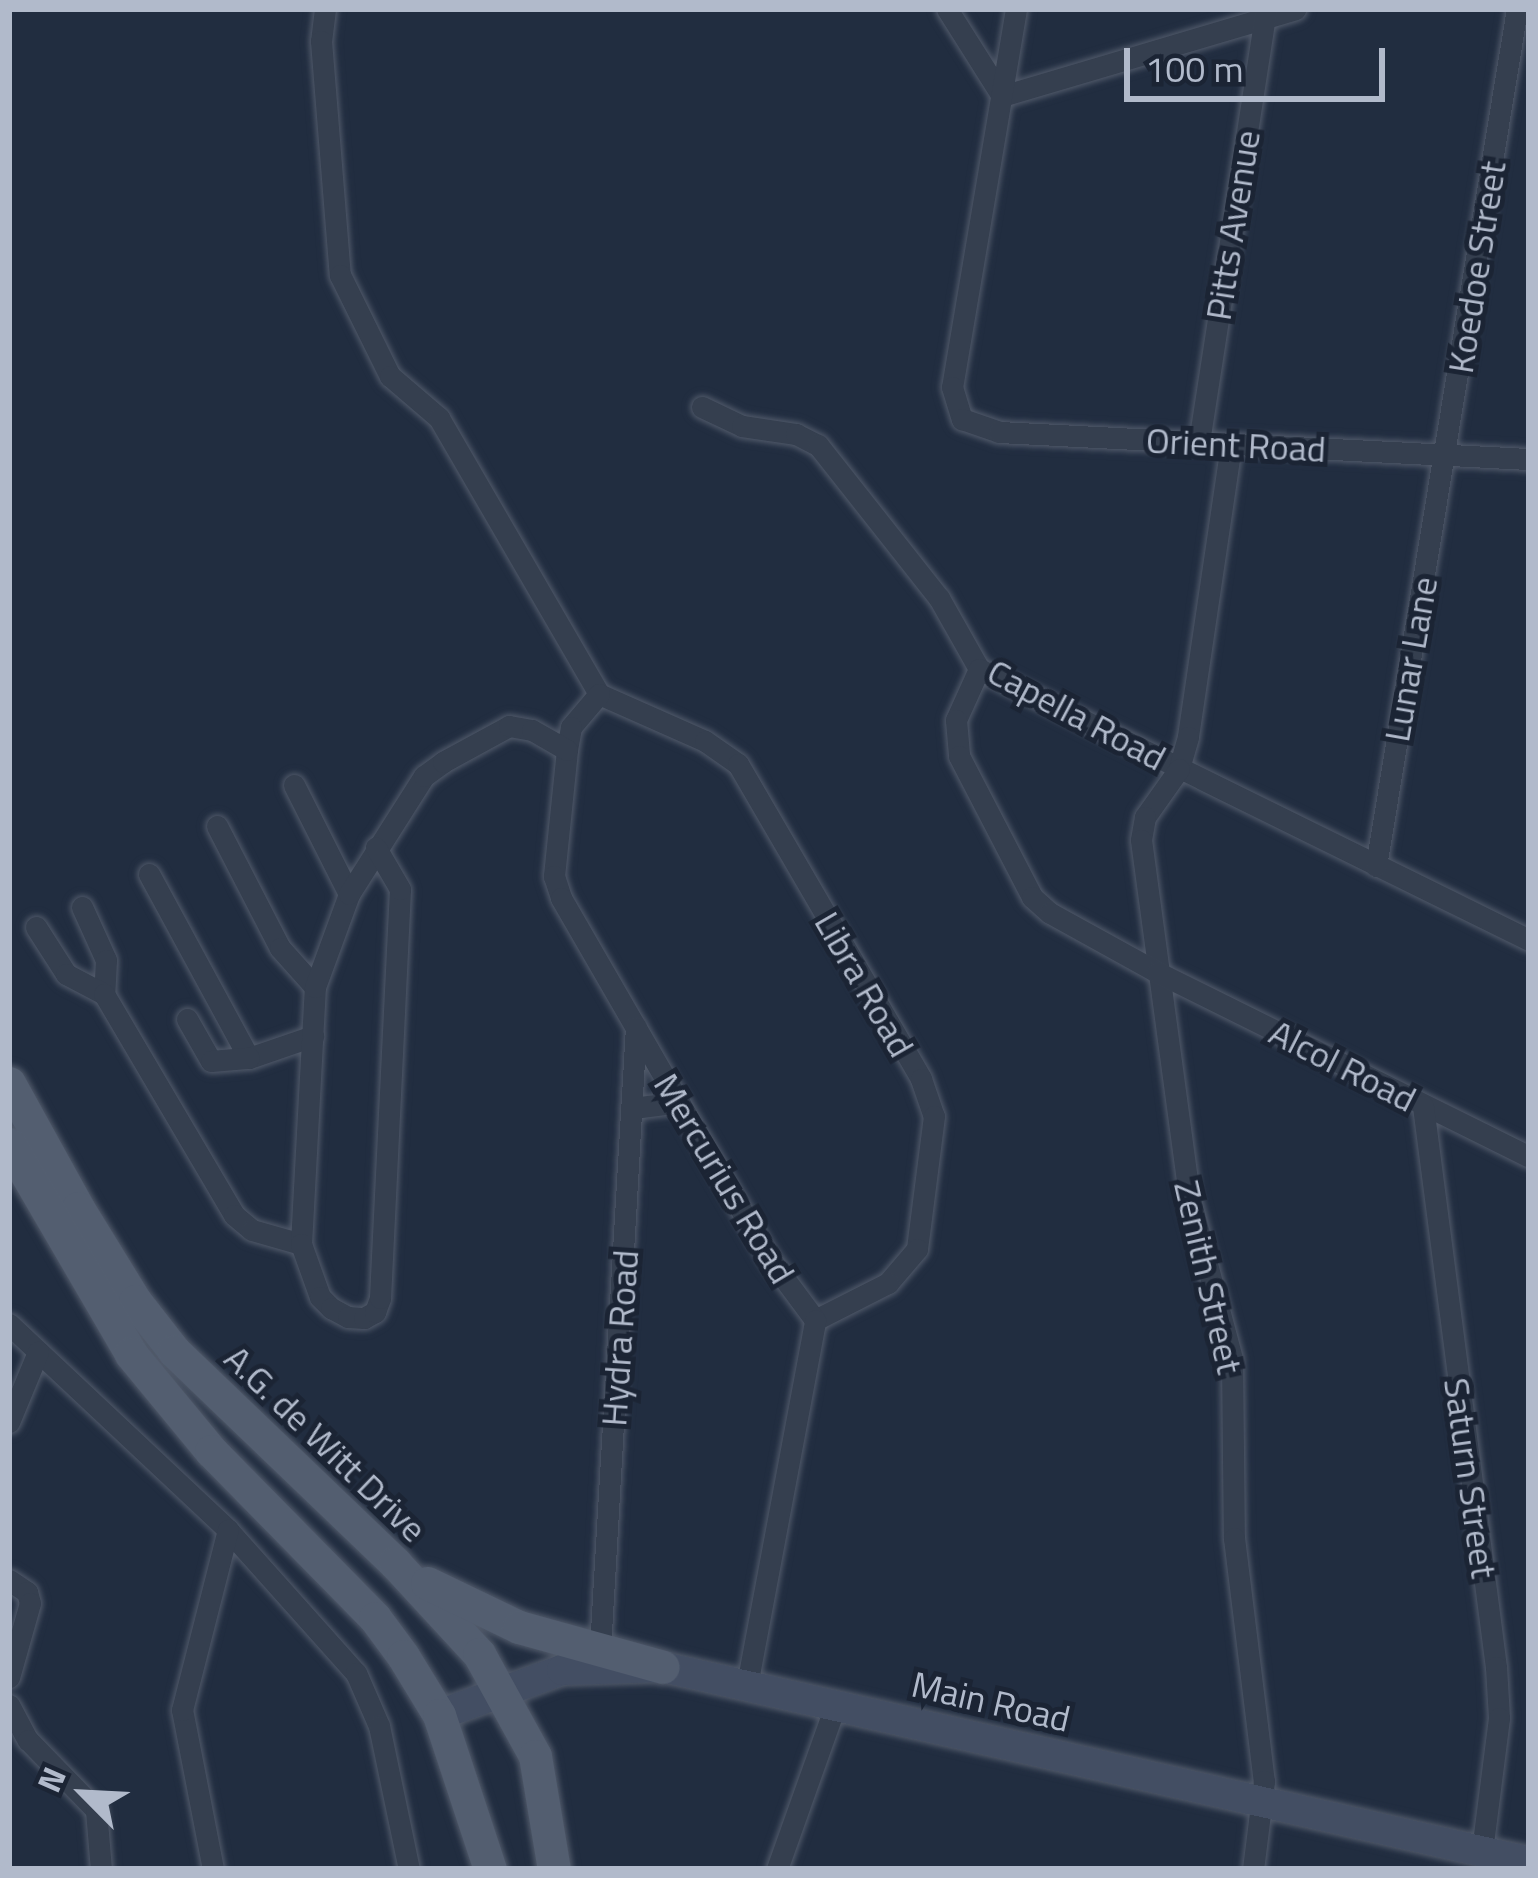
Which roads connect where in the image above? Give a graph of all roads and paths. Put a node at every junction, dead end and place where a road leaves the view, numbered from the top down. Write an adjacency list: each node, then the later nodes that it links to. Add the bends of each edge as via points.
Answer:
1 (326, 9): 14 (street, via 320,41 340,275 390,376 439,418)
2 (947, 9): 7 (street)
3 (1016, 9): 7 (street)
4 (1295, 9): 6 (street)
5 (1517, 9): 11 (street, Koedoe Street)
6 (1265, 14): 7 (street); 9 (street, Pitts Avenue)
7 (1002, 96): 9 (street, Orient Road, via 953,406 962,419 999,431)
8 (702, 407): 13 (street, Capella Road, via 818,445 939,598)
9 (1199, 442): 10 (street, Orient Road)
10 (1231, 445): 11 (street, Orient Road); 16 (street, Zenith Street)
11 (1445, 454): 12 (street, Orient Road); 20 (street, Lunar Lane)
12 (1529, 459)
13 (979, 669): 16 (street, Capella Road); 26 (street, Alcol Road, via 956,720 959,756 1026,886 1050,913)
14 (599, 694): 15 (street, Mercurius Road, via 571,727); 41 (street, Libra Road, via 739,764 921,1079 934,1115 917,1249 888,1283)
15 (567, 749): 19 (street, via 521,725 494,733 424,776); 30 (street, Mercurius Road, via 554,876)
16 (1179, 769): 20 (street, Capella Road); 26 (street, Zenith Street, via 1154,798 1141,840)
17 (294, 785): 22 (street)
18 (217, 826): 27 (street, via 280,948)
19 (376, 848): 22 (street); 40 (street, via 400,889 375,1312 347,1317 331,1308)
20 (1376, 866): 25 (street, Capella Road)
21 (149, 874): 32 (street)
22 (349, 894): 27 (street)
23 (82, 907): 28 (street, via 108,968)
24 (36, 927): 28 (street, via 66,974)
25 (1529, 940)
26 (1157, 972): 35 (street, Alcol Road); 56 (street, Zenith Street, via 1189,1196 1232,1359 1233,1520)
27 (315, 987): 31 (street)
28 (104, 994): 40 (street, via 234,1215)
29 (188, 1019): 32 (street, via 211,1061)
30 (636, 1028): 34 (street, Mercurius Road); 36 (street, Hydra Road)
31 (313, 1036): 32 (street); 40 (street)
32 (249, 1058)
33 (9, 1083): 37 (main road, A.G. de Witt Drive)
34 (680, 1102): 36 (street); 41 (street, Mercurius Road, via 769,1258)
35 (1424, 1106): 38 (street, Alcol Road); 57 (street, Saturn Street, via 1496,1667 1499,1718)
36 (633, 1108): 48 (street, Hydra Road)
37 (24, 1151): 39 (main road, A.G. de Witt Drive)
38 (1529, 1157)
39 (66, 1216): 46 (main road, A.G. de Witt Drive, via 174,1351); 55 (main road, A.G. de Witt Drive, via 131,1354 173,1409 374,1618)
40 (301, 1244)
41 (815, 1320): 51 (street, Mercurius Road)
42 (9, 1324): 43 (street)
43 (38, 1352): 44 (street); 45 (street)
44 (9, 1422)
45 (228, 1530): 60 (street, via 182,1710); 61 (street, via 329,1638 369,1695)
46 (395, 1563): 48 (main road, via 493,1617); 52 (main road, A.G. de Witt Drive)
47 (9, 1580): 50 (street, via 30,1603)
48 (600, 1649): 49 (main road)
49 (663, 1667): 51 (street, Main Road); 52 (street, Main Road, via 582,1666)
50 (9, 1677)
51 (747, 1685): 54 (street, Main Road)
52 (505, 1693): 55 (street, Main Road); 63 (main road, A.G. de Witt Drive, via 535,1756)
53 (9, 1705): 59 (street, via 44,1759 96,1810)
54 (835, 1706): 56 (street, Main Road); 64 (street)
55 (439, 1715): 62 (main road, A.G. de Witt Drive)
56 (1264, 1802): 57 (street, Main Road); 65 (street, Zenith Street)
57 (1482, 1851): 58 (street, Main Road)
58 (1529, 1862)
59 (101, 1869)
60 (213, 1869)
61 (409, 1869)
62 (490, 1869)
63 (554, 1869)
64 (776, 1869)
65 (1253, 1869)

